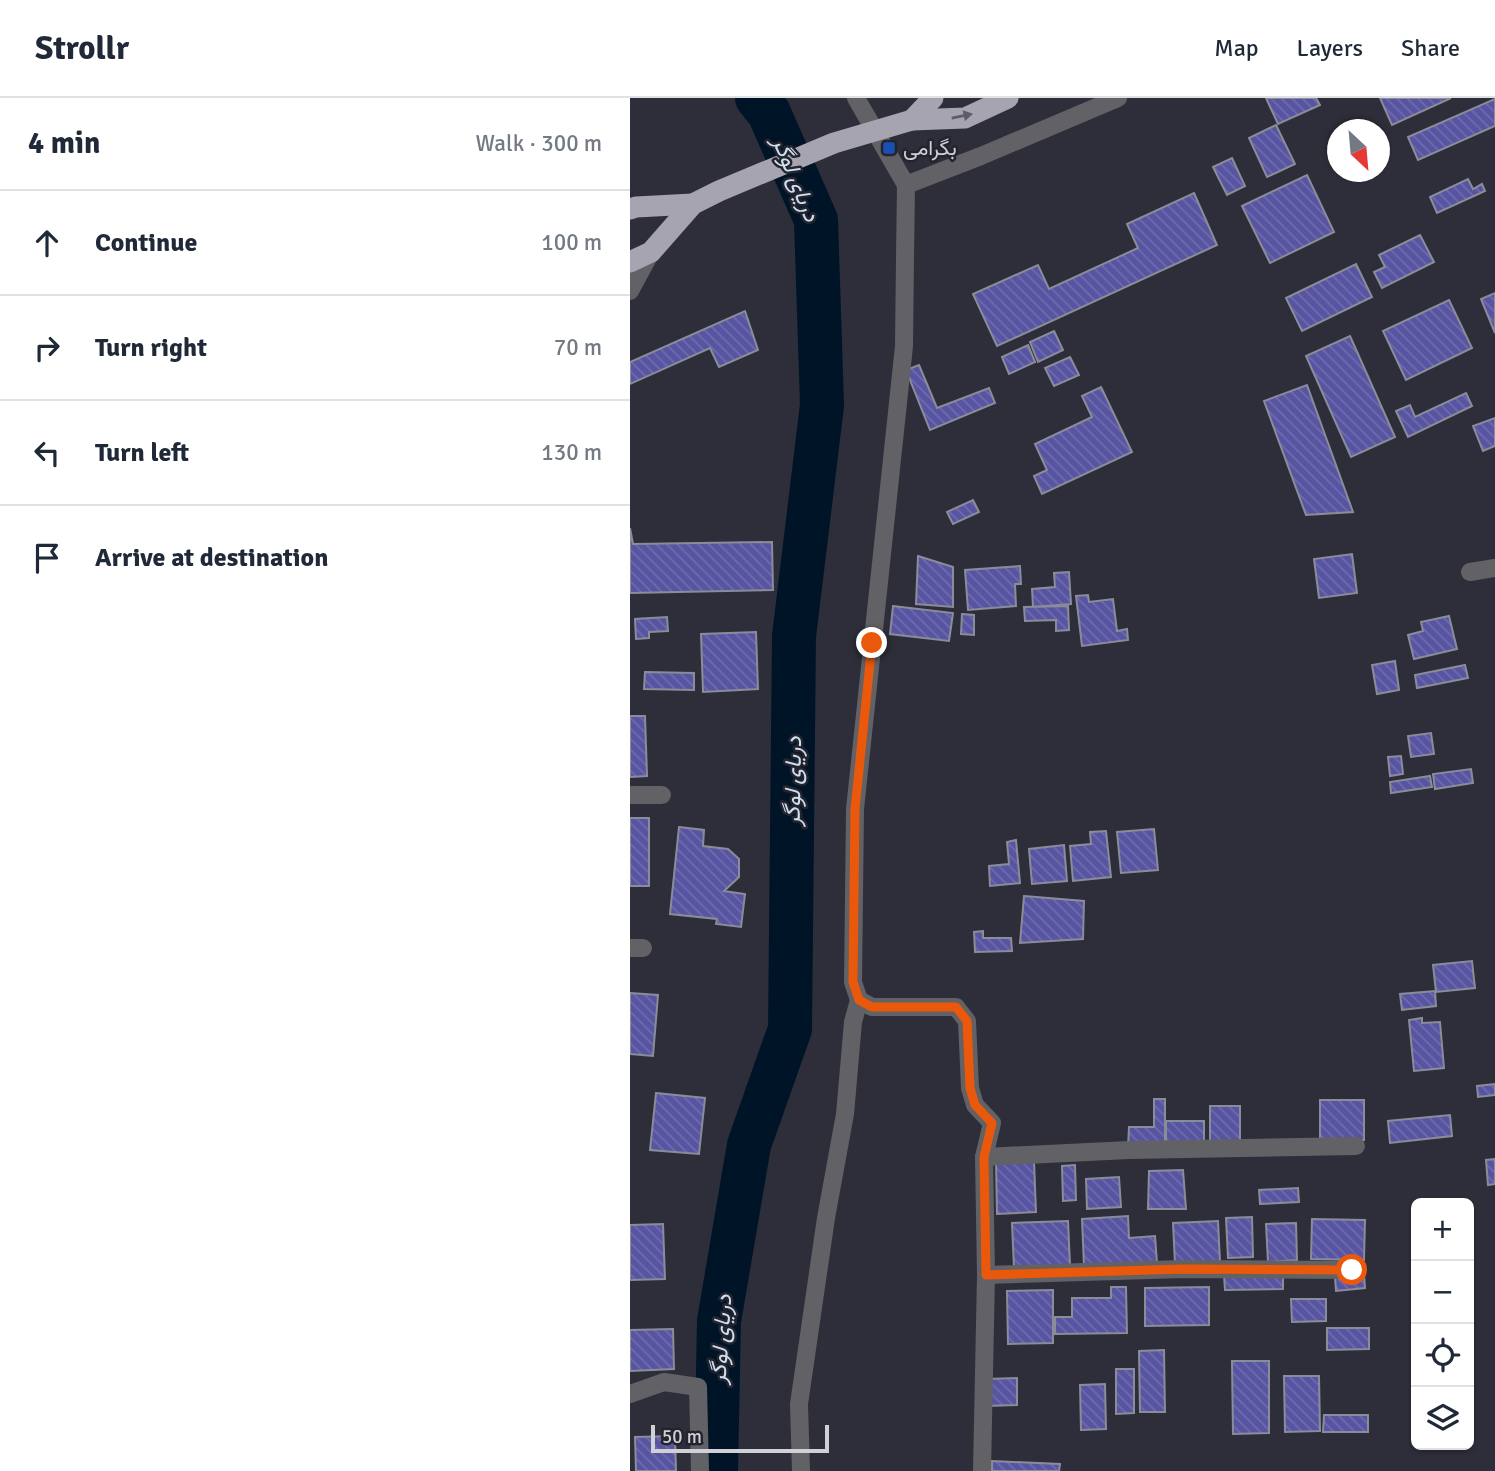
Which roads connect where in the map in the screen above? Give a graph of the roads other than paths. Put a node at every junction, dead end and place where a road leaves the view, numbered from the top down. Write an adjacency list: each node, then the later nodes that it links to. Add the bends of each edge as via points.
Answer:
1 (856, 98): 6 (street)
2 (933, 98): 5 (highway)
3 (1008, 98): 5 (highway, one-way to 3, via 965,118)
4 (1118, 98): 7 (street)
5 (912, 120): 6 (highway)
6 (875, 131): 7 (street); 8 (highway, via 834,143)
7 (906, 185): 17 (street, via 904,346 855,809 853,982)
8 (693, 204): 9 (highway); 10 (highway)
9 (632, 207)
10 (651, 252): 11 (highway); 12 (street)
11 (630, 262)
12 (630, 291)
13 (1495, 568): 14 (street)
14 (1470, 572)
15 (630, 795): 16 (street)
16 (662, 795)
17 (859, 1000): 19 (street, via 872,1007 956,1007 967,1021 975,1105 992,1123); 24 (street, via 799,1405)
18 (1356, 1146): 19 (street)
19 (984, 1157): 21 (street)
20 (1352, 1270): 21 (street)
21 (986, 1275): 25 (street)
22 (630, 1394): 23 (street, via 664,1382 698,1387)
23 (700, 1471)
24 (801, 1471)
25 (982, 1471)

